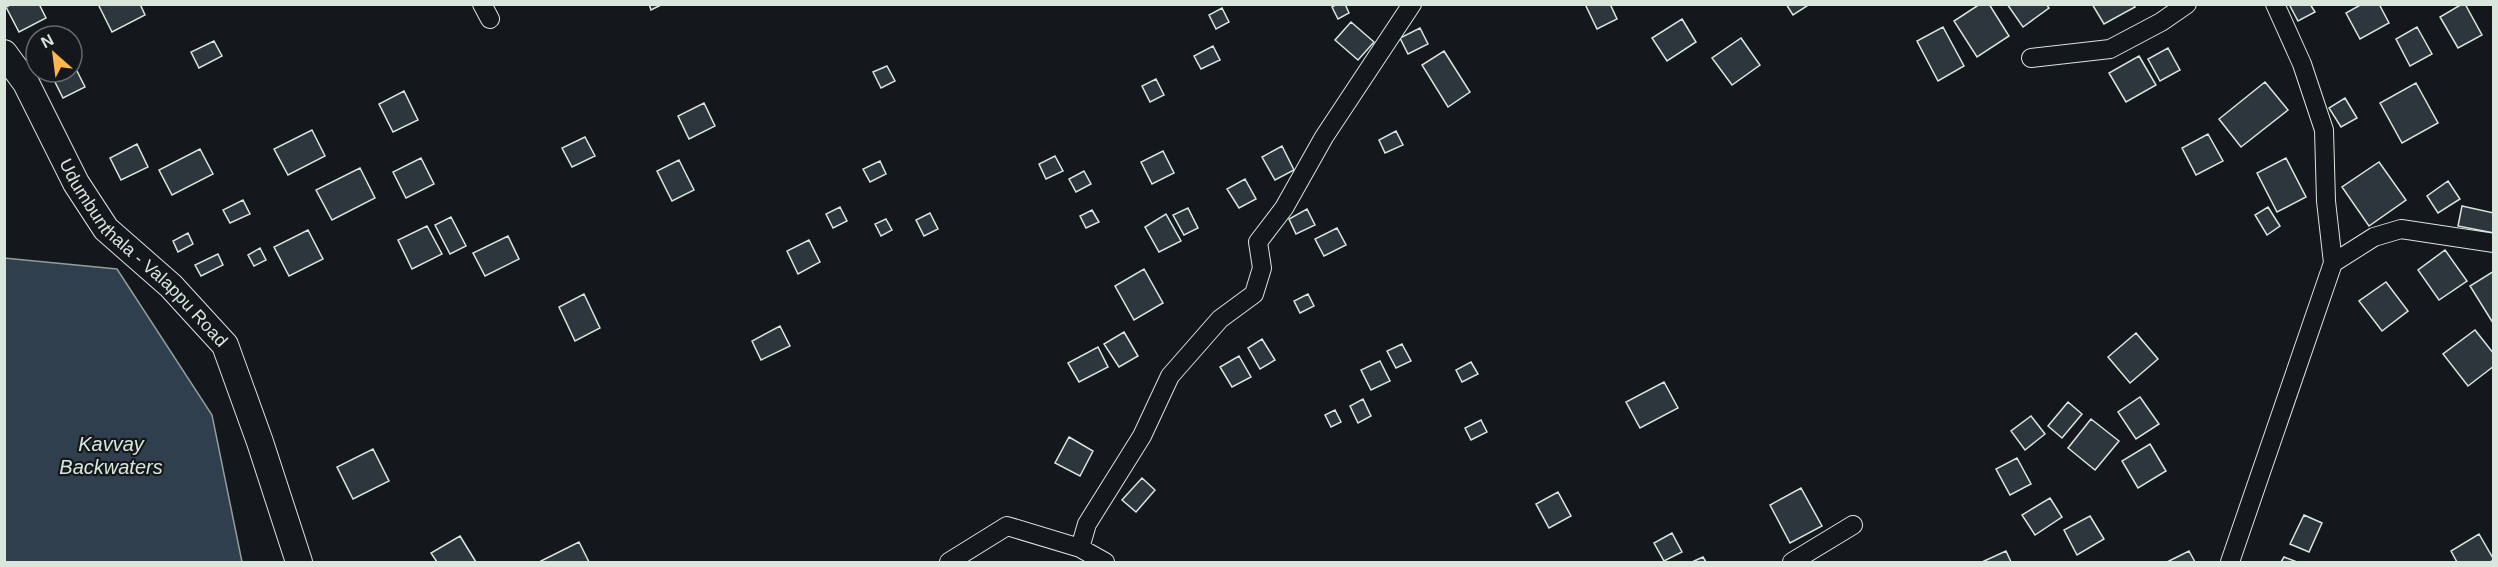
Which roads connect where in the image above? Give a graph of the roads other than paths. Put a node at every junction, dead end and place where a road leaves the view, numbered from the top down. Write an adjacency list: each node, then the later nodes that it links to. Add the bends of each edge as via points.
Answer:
1 (1412, 4): 9 (street, via 1324,137 1284,208 1258,242 1262,267 1254,294 1220,319 1170,376 1142,436 1087,524)
2 (2187, 4): 5 (street, via 2110,50)
3 (2275, 4): 7 (street, via 2302,64 2324,129)
4 (4, 53): 10 (main road, Udumbunthala - Valappu Road, via 26,83 76,183 106,229 171,286 225,345)
5 (2031, 58)
6 (2493, 243): 7 (street, via 2401,229 2374,237)
7 (2333, 263): 14 (street)
8 (1853, 525): 13 (street)
9 (1080, 548): 11 (street, via 1007,526); 12 (street)
10 (299, 562)
11 (949, 562)
12 (1104, 562)
13 (1792, 562)
14 (2230, 562)

